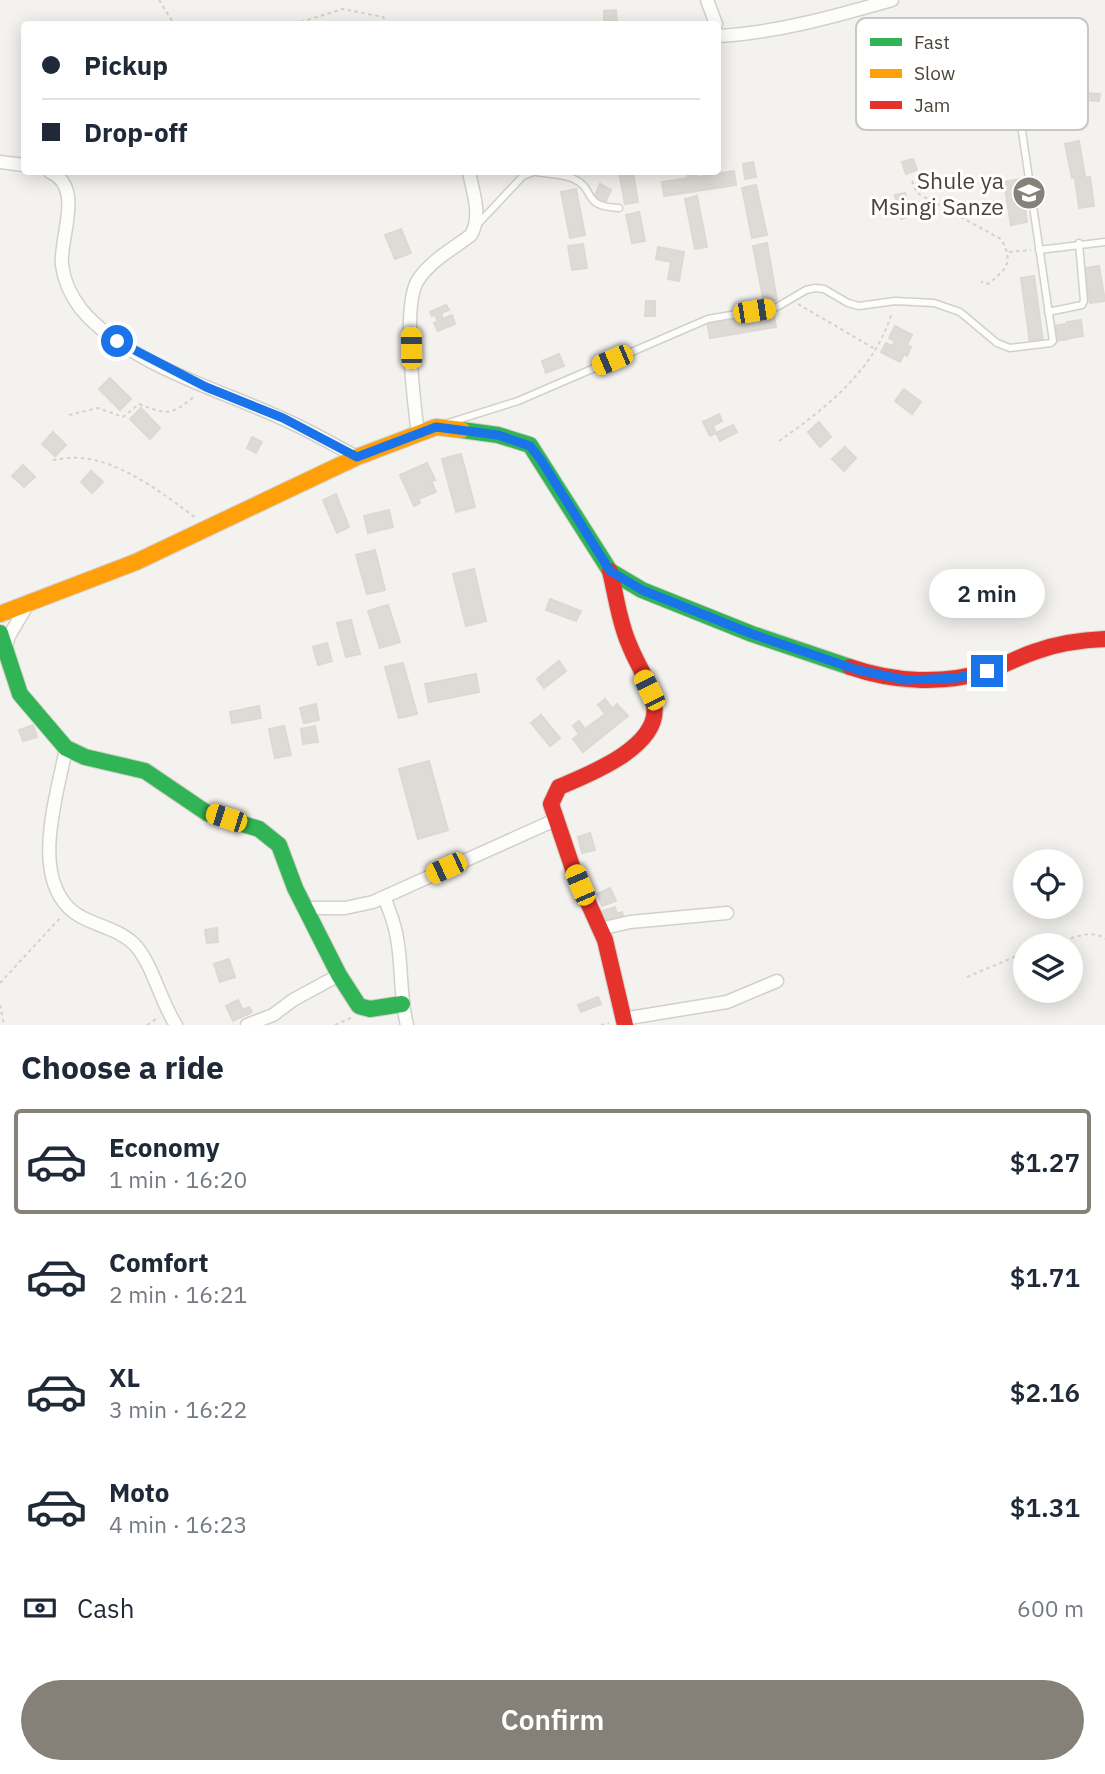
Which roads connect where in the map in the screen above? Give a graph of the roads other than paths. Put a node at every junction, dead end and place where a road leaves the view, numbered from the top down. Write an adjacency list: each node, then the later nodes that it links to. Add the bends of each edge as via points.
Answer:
1 (707, 0): 4 (street)
2 (892, 0): 3 (street)
3 (874, 2): 5 (street, via 845,14 738,35)
4 (714, 21)
5 (721, 32)
6 (1022, 130): 17 (lane)
7 (0, 162): 8 (street)
8 (21, 165)
9 (58, 175): 21 (street, via 69,202 61,264 67,286 80,308 105,333 206,387 283,418)
10 (470, 175): 14 (street)
11 (526, 175): 14 (lane)
12 (551, 175): 13 (lane, via 574,179 593,202)
13 (619, 208)
14 (475, 227): 20 (street, via 426,270 410,300)
15 (1105, 242): 16 (lane)
16 (1079, 243): 17 (lane); 18 (lane, via 1084,301)
17 (1039, 250): 18 (lane)
18 (1048, 312): 19 (lane, via 1051,343 1010,348 960,312 934,303 895,301 859,306 815,288 777,307 708,319 517,401)
19 (436, 427): 20 (street); 22 (street, via 498,435 530,446)
20 (418, 434): 21 (street)
21 (357, 457): 23 (street, via 135,562)
22 (610, 571): 26 (street, via 642,590 752,634 858,670 905,680 957,678 1077,640); 29 (street, via 627,641 654,702 655,717 649,731 627,752 559,787 551,804)
23 (28, 604): 24 (street); 27 (street)
24 (0, 614)
25 (0, 632): 27 (street)
26 (1105, 639)
27 (5, 650): 28 (street, via 20,694)
28 (66, 748): 31 (street, via 145,771 207,813 270,836 279,845); 38 (street, via 49,839 50,873 70,909 135,945)
29 (555, 820): 30 (street); 33 (street)
30 (384, 897): 31 (street, via 345,908); 36 (street, via 399,945)
31 (305, 908): 34 (street)
32 (727, 913): 33 (street)
33 (600, 929): 37 (street)
34 (339, 975): 36 (street, via 359,1006 370,1009); 39 (street, via 273,1015)
35 (777, 981): 37 (street, via 727,1002)
36 (402, 1004): 40 (street)
37 (624, 1022)
38 (176, 1025)
39 (247, 1025)
40 (407, 1025)

